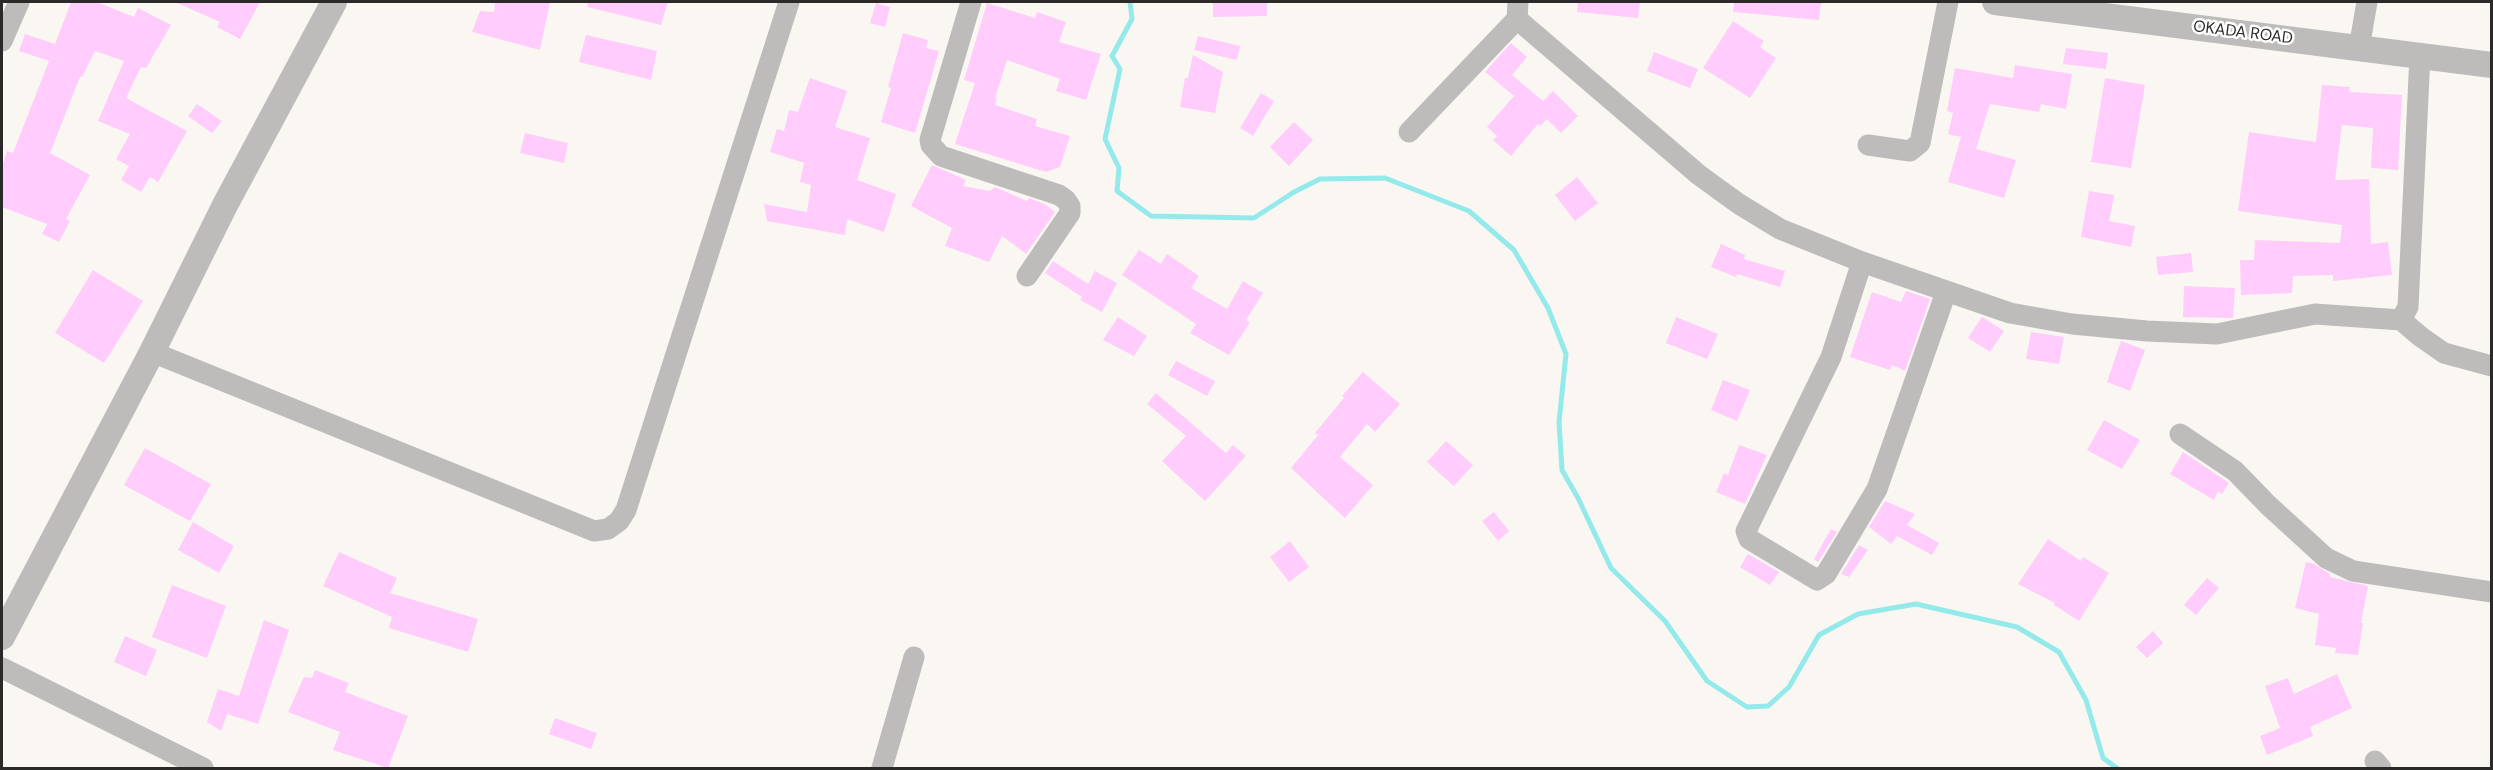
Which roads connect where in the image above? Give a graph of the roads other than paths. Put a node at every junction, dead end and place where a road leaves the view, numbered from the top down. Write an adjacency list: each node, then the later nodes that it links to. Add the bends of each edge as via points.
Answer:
1 (19, 2): 10 (street)
2 (334, 2): 20 (street, via 225,205)
3 (789, 2): 20 (street, via 626,510 620,521 608,529 594,531)
4 (971, 2): 17 (street, via 931,145 941,156 1066,200 1070,213)
5 (1948, 2): 15 (street, via 1920,143 1911,151)
6 (1995, 2): 8 (street, OKADA ROAD)
7 (2367, 2): 11 (street)
8 (2114, 9): 11 (street, OKADA ROAD)
9 (1517, 10): 14 (street); 16 (street, via 1699,175 1780,229)
10 (2, 40)
11 (2359, 48): 12 (street, OKADA ROAD)
12 (2420, 55): 13 (street, OKADA ROAD); 19 (street, via 2408,307)
13 (2492, 64)
14 (1409, 132)
15 (1868, 145)
16 (1862, 262): 18 (street); 18 (street, via 1831,357 1746,531 1749,539 1817,580 1826,574 1877,489)
17 (1027, 276)
18 (1946, 292): 19 (street, via 2010,313 2147,331 2217,334 2321,314)
19 (2401, 320): 21 (street, via 2444,352)
20 (152, 352): 24 (street)
21 (2492, 366)
22 (2180, 434): 23 (street, via 2235,471 2326,558 2353,571)
23 (2492, 592)
24 (2, 637)
25 (914, 657): 28 (street)
26 (2, 668): 27 (street)
27 (203, 768)
28 (882, 768)

